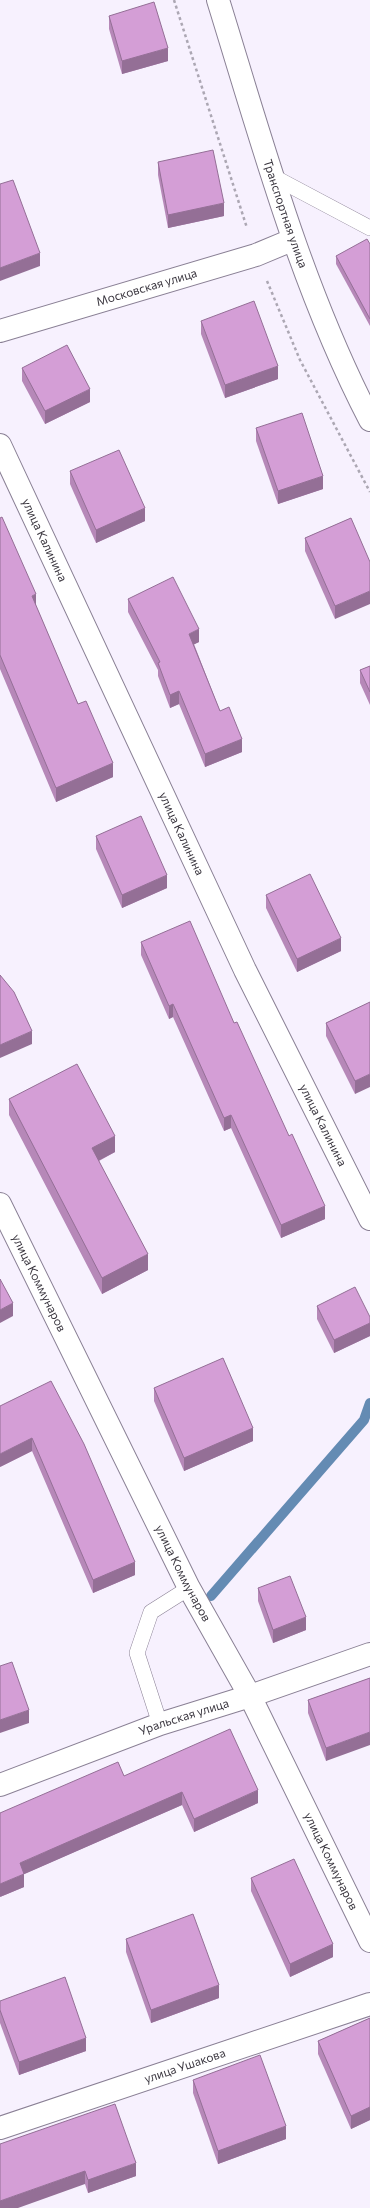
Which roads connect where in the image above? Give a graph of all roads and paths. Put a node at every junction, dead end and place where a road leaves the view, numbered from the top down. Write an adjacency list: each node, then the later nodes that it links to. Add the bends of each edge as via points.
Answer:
1 (218, 0): 2 (street, Транспортная улица)
2 (272, 176): 3 (lane); 4 (street, Транспортная улица)
3 (370, 228)
4 (292, 240): 5 (street, Московская улица, via 256,255); 6 (street, Транспортная улица, via 350,381)
5 (0, 331)
6 (370, 420)
7 (0, 445): 9 (street, улица Калинина, via 245,970)
8 (0, 1204): 10 (street, улица Коммунаров)
9 (370, 1219)
10 (189, 1588): 12 (street, улица Коммунаров); 13 (lane, via 151,1612 137,1653)
11 (370, 1654): 12 (street, Уральская улица)
12 (250, 1696): 13 (street, Уральская улица); 15 (street, улица Коммунаров)
13 (160, 1724): 14 (street, Уральская улица)
14 (0, 1785)
15 (370, 1941)
16 (370, 2004): 17 (street, улица Ушакова)
17 (0, 2128)

